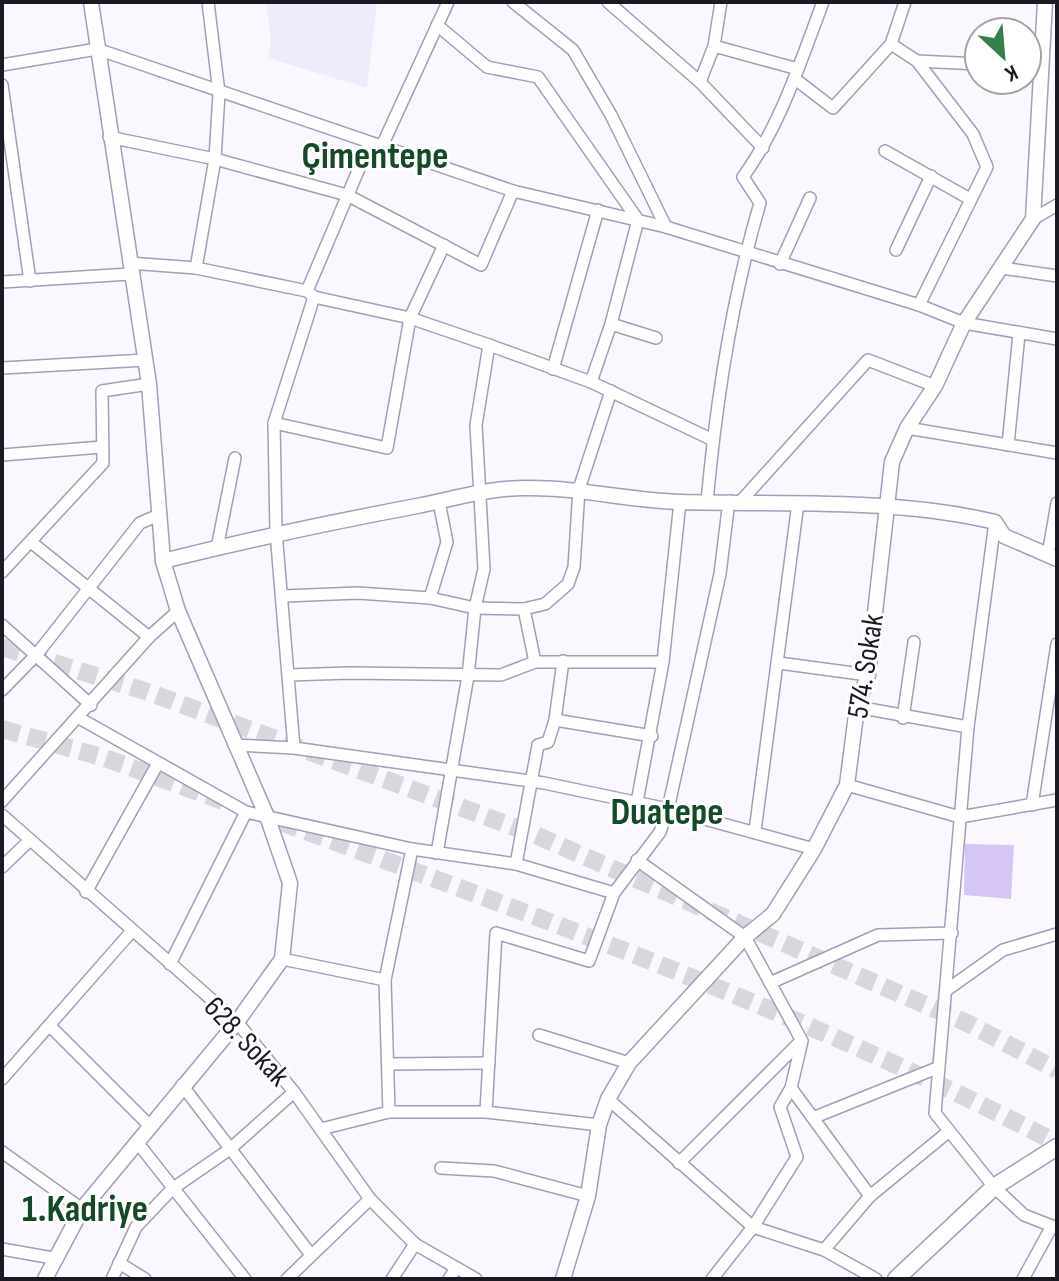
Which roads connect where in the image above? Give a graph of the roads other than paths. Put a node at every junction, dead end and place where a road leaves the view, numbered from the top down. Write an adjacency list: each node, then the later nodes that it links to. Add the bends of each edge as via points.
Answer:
1 (91, 2): 12 (street)
2 (208, 2): 19 (street)
3 (448, 2): 9 (street)
4 (513, 2): 35 (street, via 573,50)
5 (608, 2): 17 (street)
6 (721, 2): 11 (street)
7 (823, 2): 16 (street)
8 (905, 2): 10 (street)
9 (437, 25): 22 (street); 34 (street, via 487,67 538,77)
10 (891, 44): 13 (street); 16 (street, via 833,108)
11 (714, 46): 16 (street); 17 (street)
12 (97, 49): 15 (street); 19 (street); 21 (street)
13 (917, 61): 14 (street); 30 (street, via 973,134 987,167)
14 (963, 63)
15 (2, 65)
16 (797, 74): 23 (street)
17 (700, 82): 23 (street)
18 (2, 85): 44 (street)
19 (219, 93): 22 (street); 25 (street)
20 (1034, 96): 33 (street, 574. Sokak)
21 (109, 137): 25 (street); 40 (street)
22 (375, 146): 27 (street); 28 (street)
23 (763, 148): 38 (street, via 743,177 760,203)
24 (885, 151): 26 (street)
25 (215, 159): 28 (street); 41 (street)
26 (931, 176): 30 (street); 37 (street)
27 (513, 191): 32 (street); 36 (street, via 481,265)
28 (347, 195): 36 (street); 46 (street)
29 (810, 198): 39 (street)
30 (970, 199): 47 (street)
31 (1057, 205): 33 (street)
32 (598, 210): 34 (street); 57 (street)
33 (1033, 219): 42 (street, 574. Sokak)
34 (638, 220): 35 (street); 50 (street)
35 (666, 227): 38 (street)
36 (444, 245): 48 (street)
37 (896, 250)
38 (746, 252): 39 (street); 64 (street)
39 (780, 264): 47 (street)
40 (129, 268): 41 (street); 44 (street); 55 (street)
41 (196, 268): 46 (street)
42 (1002, 268): 43 (street); 49 (street, 574. Sokak)
43 (1057, 276)
44 (30, 281): 45 (street)
45 (2, 282)
46 (310, 294): 48 (street); 62 (street)
47 (919, 305): 49 (street)
48 (410, 318): 54 (street); 62 (street, via 387,448)
49 (964, 323): 51 (street); 60 (street, 574. Sokak)
50 (611, 324): 52 (street); 58 (street)
51 (1019, 334): 53 (street); 65 (street)
52 (656, 338)
53 (1057, 339)
54 (489, 345): 57 (street); 71 (street, via 476,425)
55 (146, 360): 56 (street); 59 (street)
56 (2, 368)
57 (553, 369): 58 (street)
58 (591, 382): 61 (street)
59 (149, 384): 66 (street, via 102,391); 79 (street)
60 (935, 386): 63 (street, 574. Sokak); 72 (street, via 868,360)
61 (611, 391): 64 (street); 70 (street)
62 (274, 423): 81 (street)
63 (907, 428): 65 (street); 78 (street, 574. Sokak, via 892,462)
64 (713, 440): 75 (street)
65 (1008, 445): 67 (street)
66 (102, 447): 68 (street); 82 (street, via 103,463)
67 (1057, 453)
68 (2, 455)
69 (235, 458): 83 (street)
70 (579, 489): 71 (street); 74 (street); 91 (street, via 574,567 568,584 545,604)
71 (478, 492): 73 (street); 90 (street, via 484,569)
72 (735, 501): 75 (street); 76 (street); 123 (street)
73 (439, 502): 81 (street); 89 (street, via 447,542)
74 (680, 502): 75 (street); 100 (street)
75 (707, 502)
76 (798, 503): 78 (street); 101 (street)
77 (1057, 503): 84 (street)
78 (885, 508): 80 (street, via 947,511); 103 (street, 574. Sokak)
79 (159, 515): 85 (street); 87 (street, via 140,523)
80 (995, 522): 84 (street, via 1004,536); 111 (street)
81 (276, 532): 83 (street); 88 (street)
82 (31, 542): 86 (street); 87 (street)
83 (217, 548): 85 (street)
84 (1053, 557)
85 (163, 561): 92 (street)
86 (2, 572)
87 (87, 590): 94 (street); 97 (street)
88 (284, 596): 89 (street, via 358,593); 102 (street)
89 (430, 598): 90 (street)
90 (475, 608): 91 (street); 104 (street)
91 (524, 609): 99 (street)
92 (178, 611): 94 (street); 113 (street)
93 (2, 625): 97 (street)
94 (149, 637): 106 (street)
95 (914, 642): 109 (street)
96 (1057, 644): 122 (street)
97 (37, 654): 105 (street); 106 (street)
98 (563, 661): 99 (street); 100 (street); 110 (street)
99 (535, 662): 104 (street, via 501,675)
100 (663, 662): 112 (street)
101 (779, 663): 103 (street); 128 (street)
102 (289, 675): 104 (street); 114 (street)
103 (868, 675): 107 (street, 574. Sokak)
104 (468, 676): 116 (street)
105 (2, 690)
106 (91, 705): 108 (street)
107 (857, 707): 109 (street); 118 (street, 574. Sokak)
108 (79, 718): 115 (street); 120 (street)
109 (903, 718): 111 (street)
110 (555, 720): 112 (street); 117 (street, via 548,742 538,745)
111 (968, 727): 126 (street)
112 (652, 736): 121 (street)
113 (234, 745): 114 (street); 127 (street)
114 (294, 748): 116 (street)
115 (157, 765): 124 (street); 136 (street)
116 (450, 772): 117 (street); 132 (street)
117 (530, 780): 121 (street); 134 (street)
118 (847, 785): 126 (street); 131 (street, 574. Sokak)
119 (1057, 800): 122 (street)
120 (2, 801)
121 (637, 802): 123 (street)
122 (1032, 805): 126 (street)
123 (668, 809): 128 (street); 133 (street, via 660,832)
124 (246, 812): 127 (street); 143 (street)
125 (2, 815): 129 (street, 628. Sokak)
126 (960, 817): 139 (street)
127 (268, 819): 130 (street); 142 (street, via 290,883)
128 (755, 831): 131 (street)
129 (29, 841): 135 (street); 136 (street, 628. Sokak)
130 (412, 849): 132 (street); 144 (street)
131 (814, 849): 141 (street, 574. Sokak, via 773,914)
132 (437, 853): 134 (street)
133 (637, 860): 137 (street); 141 (street)
134 (516, 864): 137 (street)
135 (2, 867)
136 (86, 892): 138 (street, 628. Sokak)
137 (614, 893): 151 (street, via 589,961 496,933)
138 (131, 932): 143 (street, 628. Sokak); 148 (street)
139 (952, 933): 145 (street, via 878,935); 146 (street)
140 (1057, 934): 146 (street, via 1003,950)
141 (745, 937): 145 (street); 152 (street, 574. Sokak)
142 (282, 959): 144 (street); 147 (street)
143 (170, 964): 147 (street, 628. Sokak)
144 (385, 980): 153 (street)
145 (770, 983): 150 (street)
146 (948, 989): 154 (street)
147 (237, 1022): 156 (street); 158 (street, 628. Sokak)
148 (51, 1027): 155 (street); 163 (street)
149 (539, 1035): 152 (street)
150 (802, 1041): 157 (street); 171 (street)
151 (489, 1063): 153 (street); 161 (street)
152 (629, 1063): 159 (street, 574. Sokak)
153 (389, 1064): 160 (street)
154 (937, 1068): 162 (street); 166 (street, via 935,1113)
155 (2, 1079)
156 (182, 1085): 163 (street); 169 (street)
157 (791, 1088): 162 (street); 179 (street, via 780,1107 797,1157)
158 (294, 1092): 165 (street, 628. Sokak); 169 (street)
159 (608, 1099): 164 (street, 574. Sokak); 171 (street)
160 (389, 1112): 161 (street); 165 (street)
161 (486, 1112): 164 (street)
162 (815, 1117): 176 (street)
163 (149, 1125): 167 (street)
164 (599, 1125): 175 (street, 574. Sokak)
165 (321, 1129): 177 (street, 628. Sokak)
166 (948, 1132): 173 (street); 176 (street)
167 (137, 1142): 174 (street); 178 (street)
168 (1057, 1148): 173 (main road)
169 (230, 1149): 174 (street); 183 (street)
170 (2, 1152): 178 (street)
171 (679, 1163): 179 (street)
172 (441, 1168): 175 (street, via 494,1171)
173 (994, 1187): 197 (main road); 198 (street, via 1024,1215 1052,1226)
174 (172, 1189): 185 (street, via 136,1227); 190 (street)
175 (588, 1196): 194 (street, 574. Sokak)
176 (870, 1196): 182 (street)
177 (370, 1199): 180 (street, 628. Sokak); 183 (street)
178 (82, 1209): 184 (street)
179 (753, 1227): 182 (street); 195 (street)
180 (415, 1244): 186 (street, 628. Sokak); 192 (street)
181 (2, 1249): 184 (street)
182 (824, 1250): 196 (street)
183 (311, 1255): 191 (street)
184 (53, 1258): 187 (street)
185 (119, 1263): 188 (street); 189 (street)
186 (452, 1274): 193 (street, 628. Sokak)
187 (45, 1279)
188 (112, 1279)
189 (145, 1279)
190 (245, 1279)
191 (287, 1279)
192 (392, 1279)
193 (476, 1279)
194 (563, 1279)
195 (712, 1279)
196 (876, 1279)
197 (896, 1279)
198 (1023, 1279)

